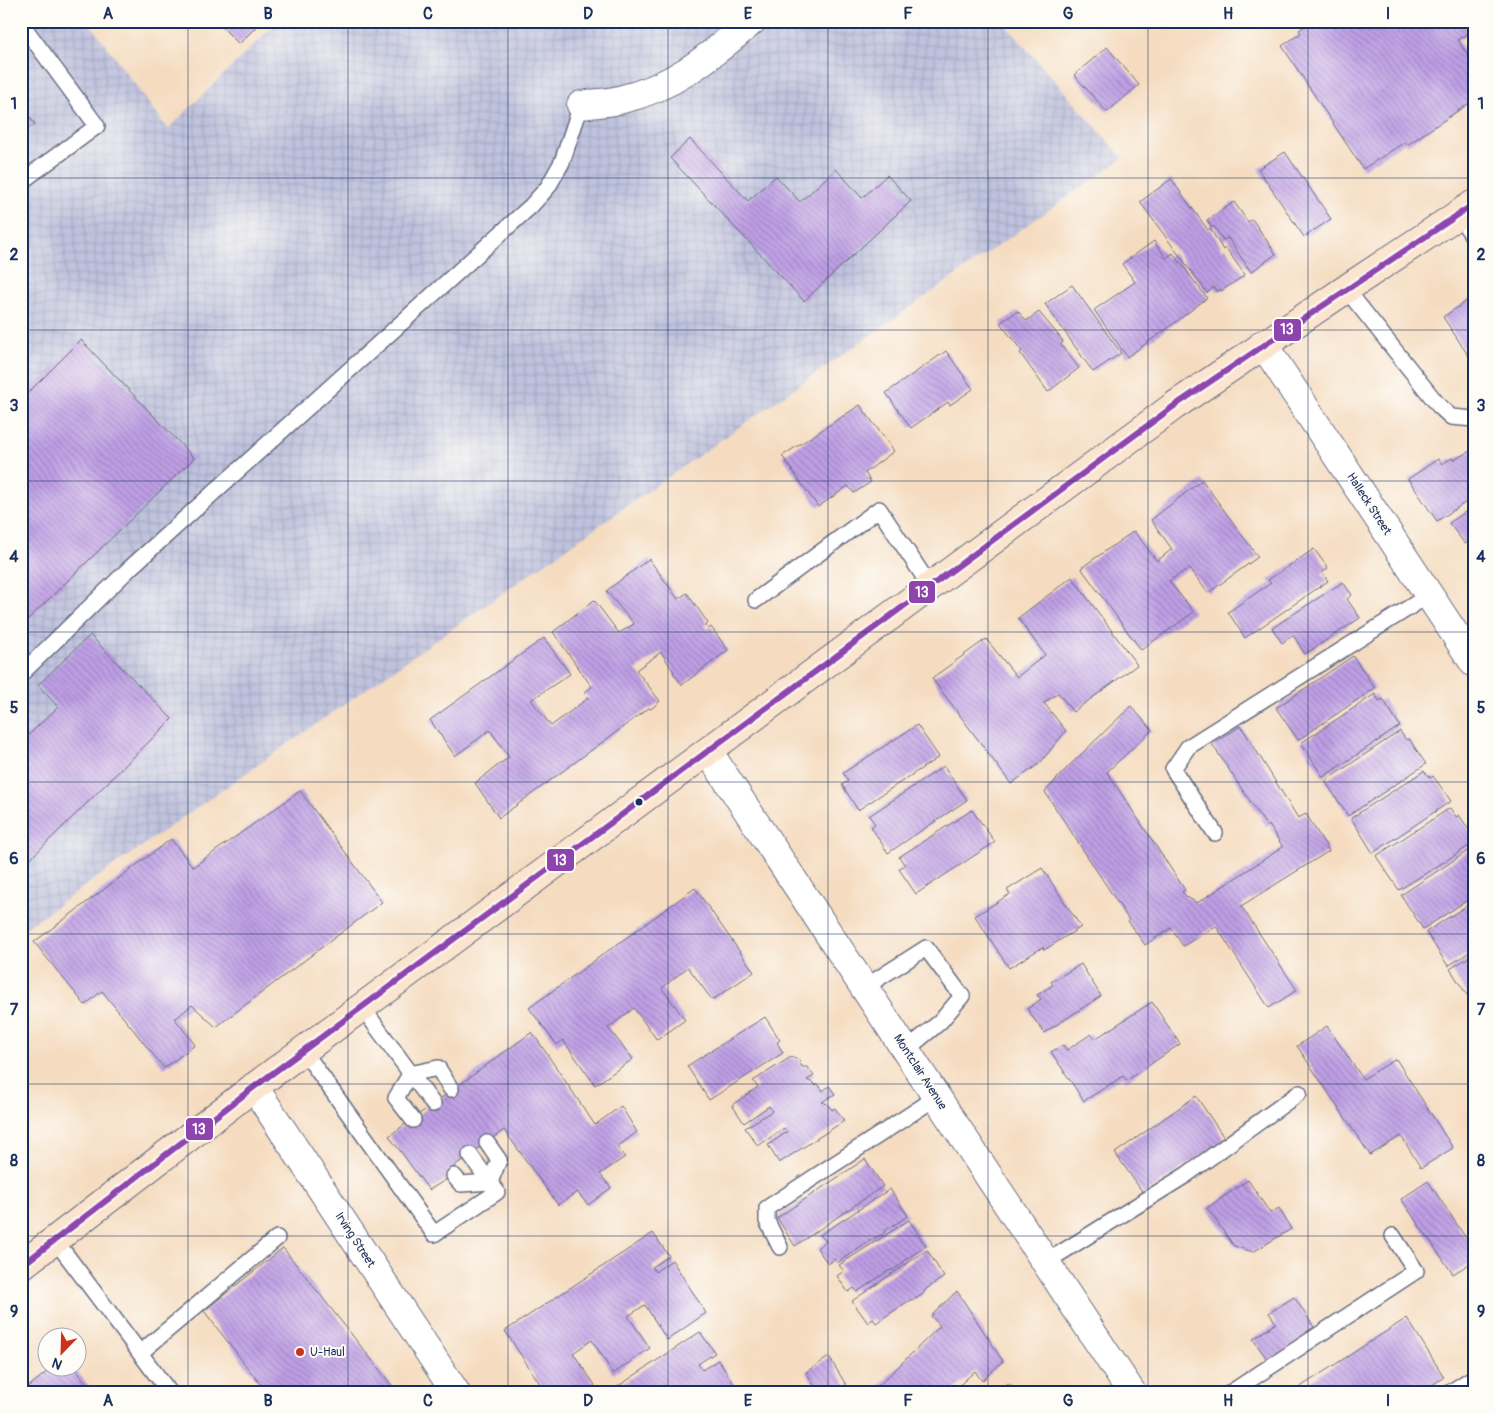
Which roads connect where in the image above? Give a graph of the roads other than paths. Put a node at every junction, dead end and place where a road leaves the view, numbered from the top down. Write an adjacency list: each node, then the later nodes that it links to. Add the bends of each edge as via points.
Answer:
1 (752, 21): 3 (street, via 678,78 618,101)
2 (21, 23): 4 (lane, via 97,126)
3 (580, 105): 14 (lane, via 562,162 548,187 531,206 130,568)
4 (21, 182)
5 (1466, 209): 6 (lane); 7 (main road)
6 (1474, 238)
7 (1346, 289): 8 (main road); 9 (lane, via 1439,406 1451,417)
8 (1263, 344): 10 (main road); 11 (street, Halleck Street)
9 (1474, 419)
10 (930, 586): 12 (lane, via 879,509); 15 (main road)
11 (1429, 595): 13 (street, Halleck Street); 16 (lane, via 1188,747 1173,770)
12 (756, 600)
13 (1474, 663)
14 (21, 674)
15 (708, 750): 17 (street, Montclair Avenue); 18 (main road)
16 (1215, 832)
17 (864, 987): 20 (street, Montclair Avenue); 20 (lane, via 926,948 962,996 940,1022)
18 (362, 1007): 19 (main road); 21 (lane)
19 (303, 1050): 22 (main road); 31 (lane, via 434,1234 497,1192)
20 (906, 1050): 25 (street, Montclair Avenue)
21 (410, 1074): 23 (lane, via 438,1068); 26 (lane); 27 (lane, via 396,1098)
22 (254, 1087): 34 (main road); 41 (street, Irving Street)
23 (451, 1089)
24 (1298, 1092): 36 (lane, via 1186,1175)
25 (937, 1097): 35 (lane, via 767,1208 767,1221); 36 (street, Montclair Avenue)
26 (433, 1104)
27 (413, 1120)
28 (487, 1143): 31 (lane, via 499,1160)
29 (470, 1155): 31 (lane)
30 (454, 1176): 31 (lane, via 461,1184)
31 (490, 1182)
32 (1393, 1236): 43 (lane, via 1416,1271)
33 (277, 1238): 38 (lane)
34 (55, 1240): 37 (main road); 38 (lane)
35 (780, 1246)
36 (1046, 1262): 42 (street, Montclair Avenue)
37 (21, 1266)
38 (140, 1352): 40 (lane)
39 (1474, 1377): 44 (lane)
40 (170, 1393)
41 (456, 1393)
42 (1132, 1393)
43 (1230, 1393)
44 (1449, 1393)

